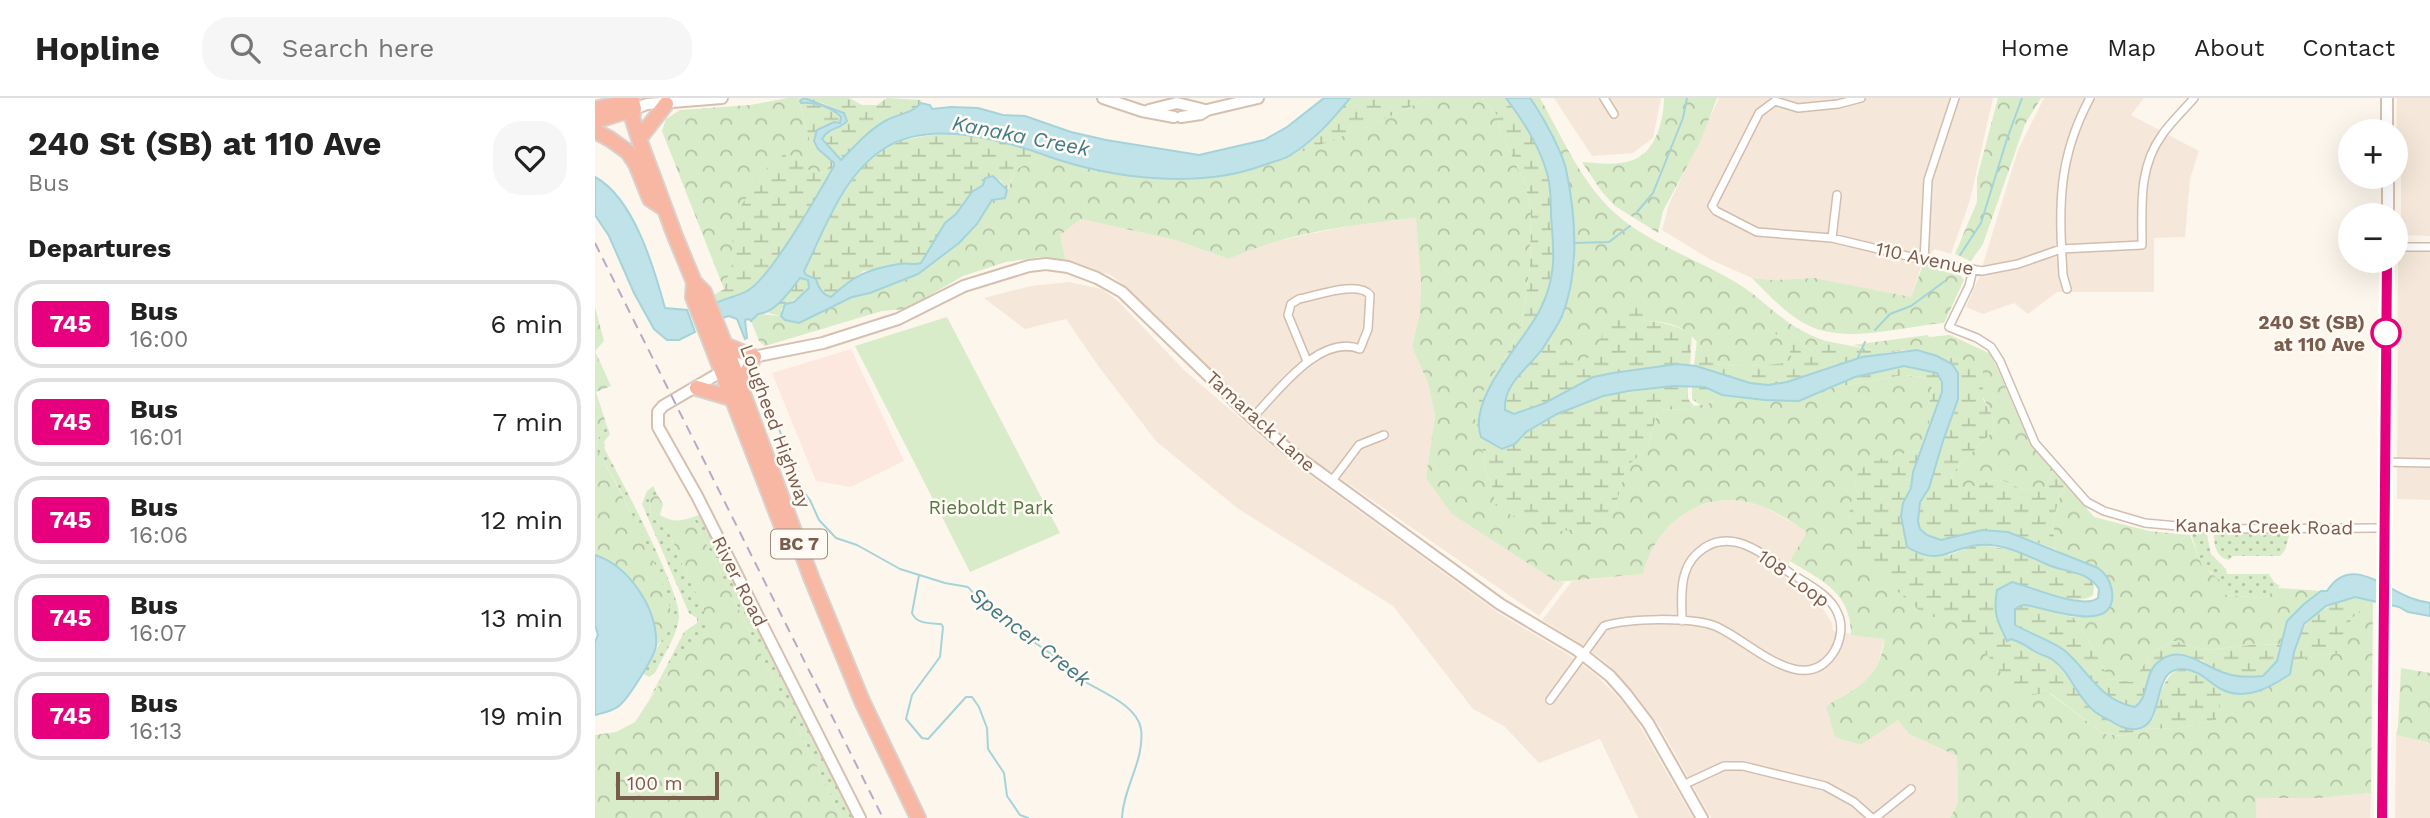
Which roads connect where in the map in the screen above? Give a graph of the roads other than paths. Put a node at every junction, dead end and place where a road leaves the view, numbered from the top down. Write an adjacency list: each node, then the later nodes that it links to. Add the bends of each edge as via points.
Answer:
1 (602, 98): 15 (highway)
2 (722, 98): 12 (street)
3 (1103, 98): 14 (street, via 1142,111)
4 (1258, 98): 14 (street, via 1201,114)
5 (1604, 98): 16 (street)
6 (1861, 98): 11 (street, via 1798,108)
7 (1955, 98): 27 (street, via 1928,180)
8 (2090, 98): 26 (street, via 2063,168)
9 (2194, 98): 26 (street, 110 Avenue, via 2162,134 2148,160 2142,245)
10 (2387, 98): 17 (street)
11 (1775, 99): 23 (street, 110 Avenue, via 1759,113 1712,206 1757,232)
12 (666, 104): 13 (street); 20 (highway)
13 (631, 107): 15 (highway); 18 (highway); 20 (highway, Lougheed Highway / BC 7)
14 (1177, 107)
15 (595, 109)
16 (1614, 114)
17 (2388, 119)
18 (595, 121)
19 (595, 131): 22 (highway, BC 7, via 628,152 650,199)
20 (639, 139): 22 (highway, Lougheed Highway / BC 7)
21 (1837, 195): 23 (street)
22 (665, 209): 31 (highway, Lougheed Highway / BC 7)
23 (1832, 237): 27 (street, 110 Avenue)
24 (2408, 247): 25 (street)
25 (2430, 247)
26 (2061, 249): 28 (street, 110 Avenue, via 2005,268); 30 (street)
27 (1924, 260): 28 (street, 110 Avenue)
28 (1973, 270): 43 (street, Kanaka Creek Road, via 1948,327 1991,347 2035,443 2087,502 2104,512 2145,523 2210,529)
29 (2388, 273): 40 (street)
30 (2067, 289)
31 (718, 337): 32 (highway); 34 (highway, Lougheed Highway / BC 7)
32 (754, 357): 34 (street, Tamarack Lane); 35 (highway); 38 (street, Tamarack Lane, via 863,331 976,281 1046,264 1077,270 1122,292)
33 (1307, 361): 33 (street, via 1348,346 1361,351 1369,329 1370,295 1364,289 1353,287 1291,304 1288,315); 38 (street)
34 (727, 368): 35 (highway, Lougheed Highway / BC 7); 36 (street, River Road); 37 (highway, Lougheed Highway / BC 7)
35 (741, 386): 51 (highway, Lougheed Highway / BC 7, via 811,577 862,701)
36 (697, 388): 37 (highway); 49 (street, River Road, via 660,408 658,427)
37 (731, 398): 50 (highway, Lougheed Highway / BC 7, via 855,705)
38 (1252, 418): 42 (street, Tamarack Lane)
39 (1384, 435): 42 (street, via 1359,445)
40 (2384, 463): 41 (street); 43 (street)
41 (2430, 463)
42 (1331, 482): 45 (street, Tamarack Lane, via 1504,608)
43 (2383, 528): 54 (street)
44 (1682, 621): 44 (street, 108 Loop, via 1713,625 1782,667 1798,670 1829,658 1841,629 1839,614 1827,598 1752,548 1734,542 1707,547 1689,563 1683,580); 45 (street, 108 Loop, via 1628,620 1604,626)
45 (1583, 654): 46 (street, 108 Loop); 47 (street, Tamarack Lane, via 1638,708)
46 (1550, 700)
47 (1683, 785): 52 (street, Tamarack Lane); 53 (street, via 1724,766 1743,766 1825,786)
48 (1911, 789): 53 (street)
49 (860, 818)
50 (908, 818)
51 (918, 818)
52 (1702, 818)
53 (1874, 818)
54 (2382, 818)

